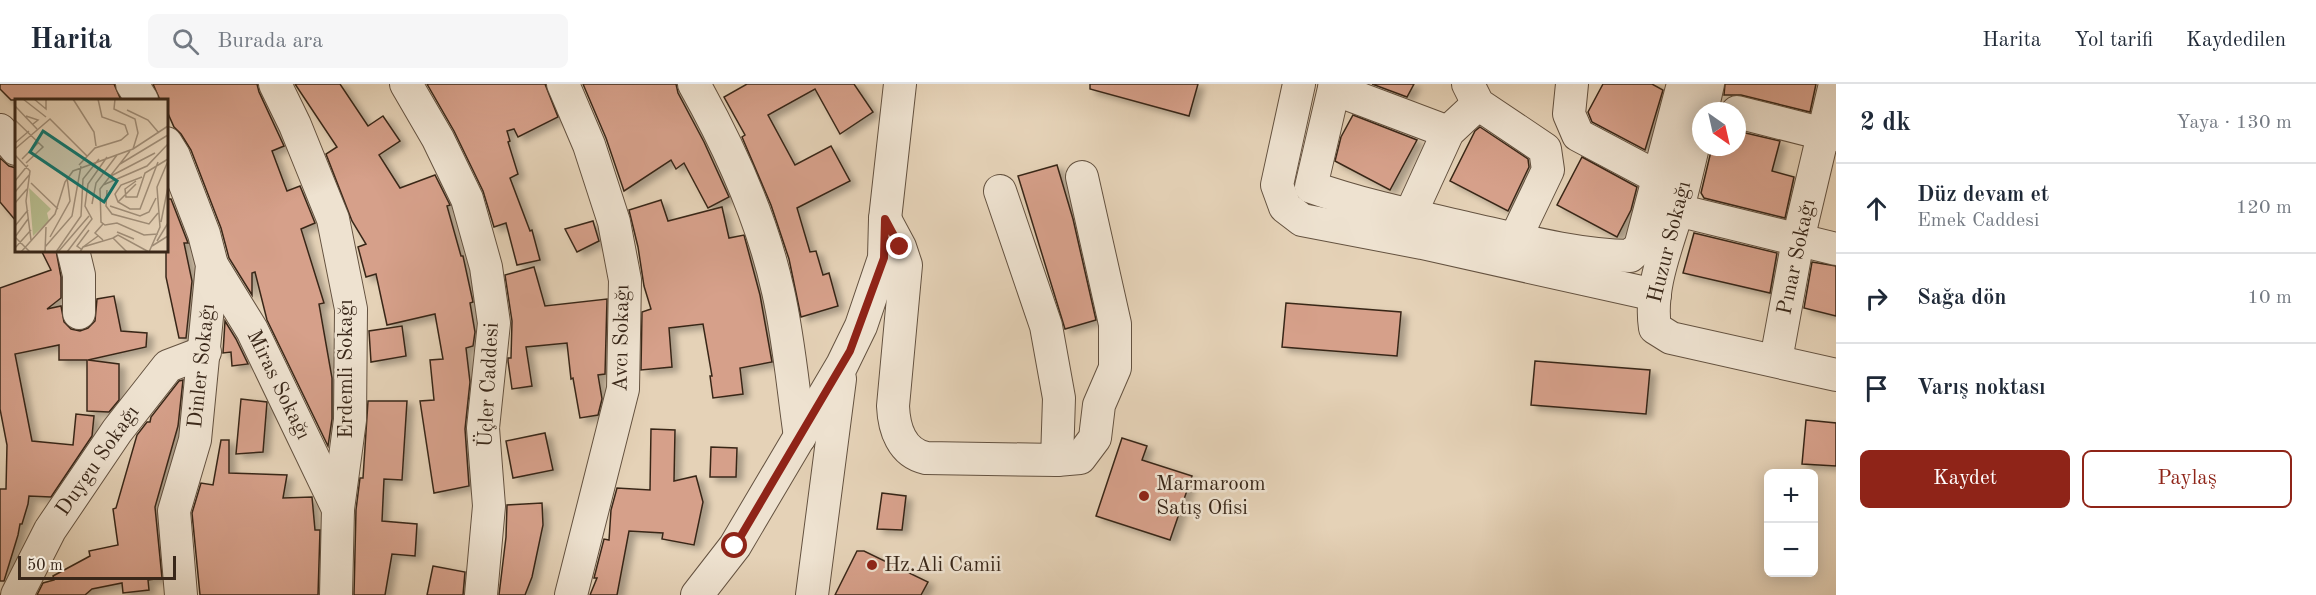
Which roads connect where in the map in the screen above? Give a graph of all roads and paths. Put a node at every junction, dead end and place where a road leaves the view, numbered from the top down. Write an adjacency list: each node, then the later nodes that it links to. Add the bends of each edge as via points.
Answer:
1 (132, 84): 13 (street)
2 (276, 84): 39 (street, Erdemli Sokağı, via 333,219 351,309 350,420)
3 (406, 84): 45 (street, Üçler Caddesi, via 467,199 486,267 494,323 483,428 489,506)
4 (563, 84): 46 (street, Avcı Sokağı, via 589,145 614,222 625,280 623,389)
5 (694, 84): 37 (street, via 753,203 778,292)
6 (900, 84): 25 (street)
7 (1299, 84): 31 (street, via 1277,184 1285,207 1302,220)
8 (1572, 84): 23 (street, via 1569,114 1578,135)
9 (1835, 84): 18 (street, Pınar Sokağı)
10 (1335, 86): 17 (street); 24 (street, via 1311,187 1352,202)
11 (1473, 94): 17 (street); 26 (street, via 1545,149 1548,171)
12 (1693, 96): 14 (street); 23 (street, Huzur Sokağı)
13 (141, 99)
14 (1710, 102)
15 (1746, 114): 18 (street)
16 (0, 130): 20 (street)
17 (1448, 132): 24 (street)
18 (1830, 135): 27 (street, Pınar Sokağı)
19 (168, 146): 30 (street, Dinler Sokağı, via 204,234)
20 (15, 148)
21 (1082, 177): 38 (street, via 1115,324 1115,368 1099,405 1095,438 1080,458)
22 (1000, 190): 38 (street, via 1046,326 1059,398)
23 (1673, 192): 26 (street, via 1640,247 1630,256); 27 (street); 31 (street, Huzur Sokağı)
24 (1410, 215): 26 (street)
25 (885, 219): 35 (street, via 884,258 861,326); 38 (street, via 906,266 893,406 899,436 915,456 926,458)
26 (1515, 239)
27 (1798, 240): 28 (street); 34 (street, Pınar Sokağı)
28 (1836, 249)
29 (73, 252): 32 (street, via 79,275)
30 (212, 265): 33 (street, Dinler Sokağı); 39 (street, Miras Sokağı, via 252,330)
31 (1655, 295): 34 (street, Huzur Sokağı, via 1655,328 1671,338)
32 (79, 313)
33 (205, 352): 40 (street, Dinler Sokağı, via 195,440 174,511); 41 (street, Duygu Sokağı, via 168,366 117,431 50,530)
34 (1776, 360): 36 (street, Huzur Sokağı)
35 (842, 365): 37 (street); 48 (street)
36 (1836, 375)
37 (800, 436): 47 (street, via 735,546)
38 (1057, 460)
39 (338, 508): 44 (street, Erdemli Sokağı)
40 (179, 564): 42 (street); 43 (street, Dinler Sokağı)
41 (16, 595)
42 (158, 595)
43 (181, 595)
44 (336, 595)
45 (481, 595)
46 (571, 595)
47 (697, 595)
48 (812, 595)

